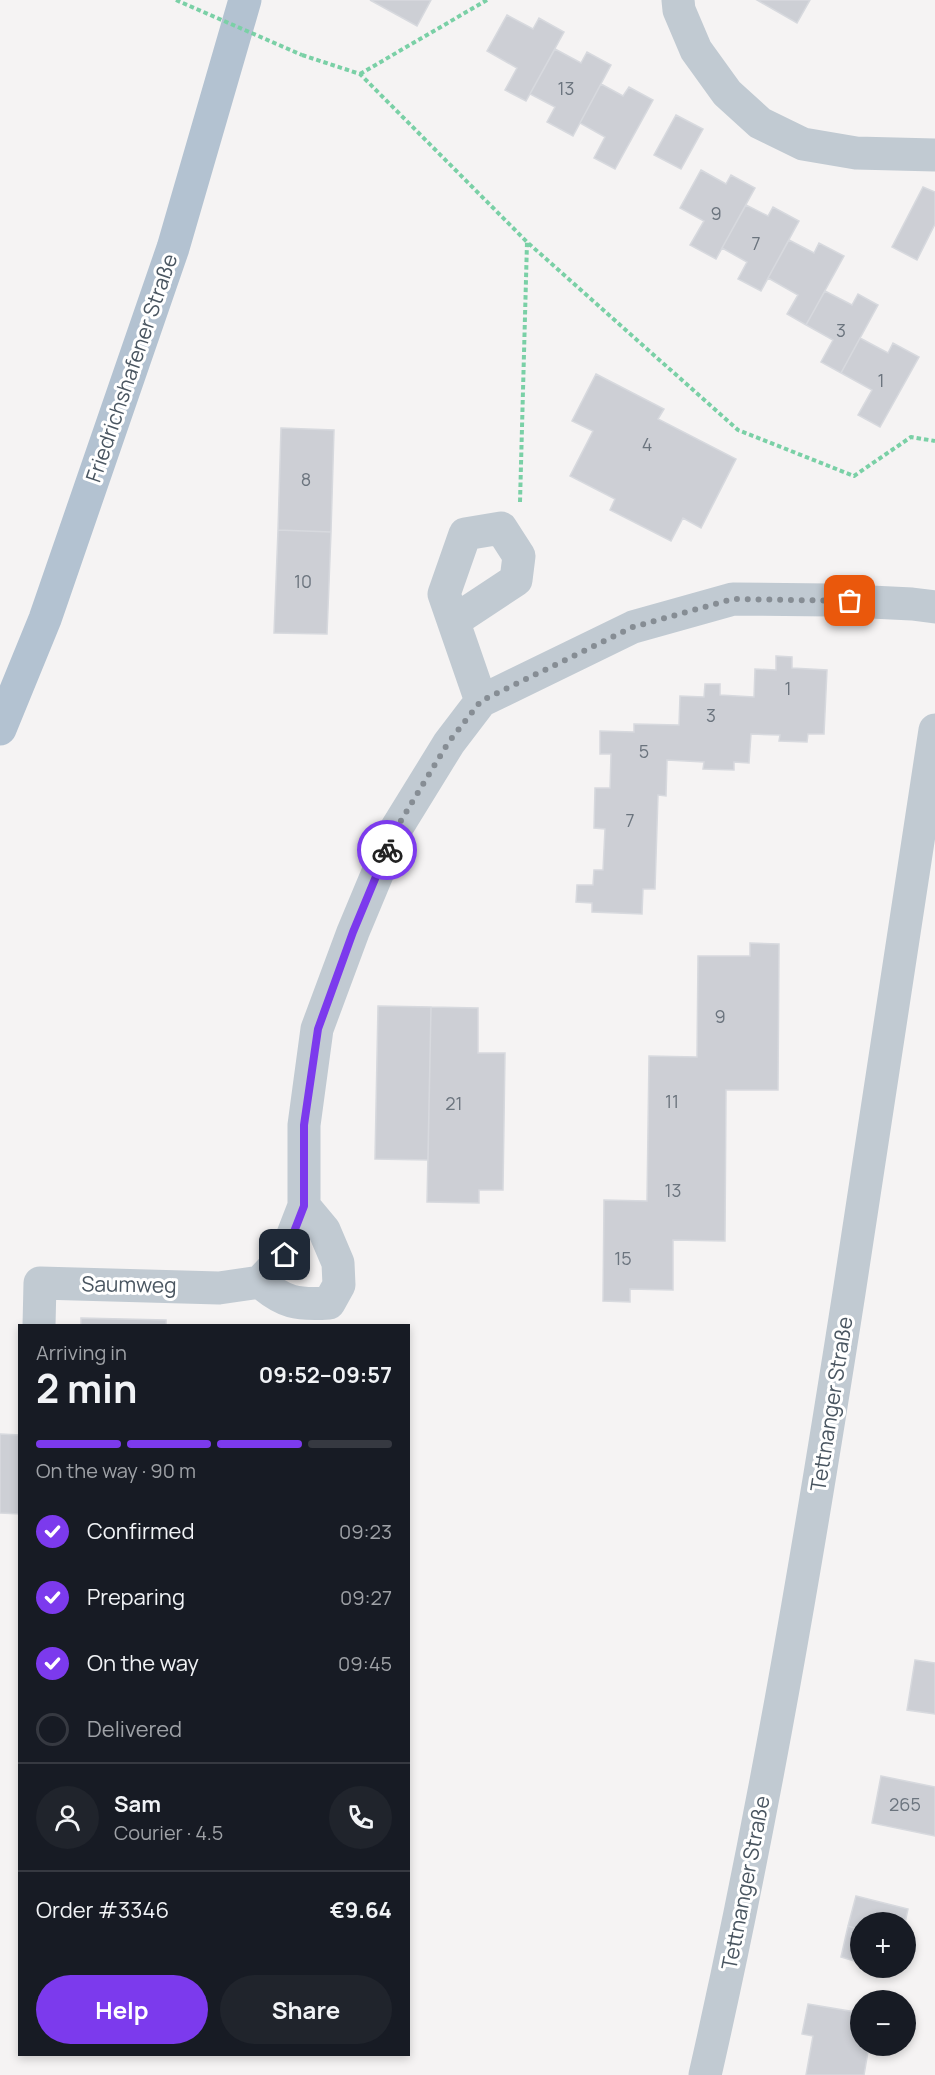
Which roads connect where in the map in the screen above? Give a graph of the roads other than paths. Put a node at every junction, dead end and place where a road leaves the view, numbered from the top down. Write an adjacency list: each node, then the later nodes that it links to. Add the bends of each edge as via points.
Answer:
1 (245, 0): 7 (main road, Friedrichshafener Straße, via 170,260 45,619)
2 (678, 0): 3 (street, via 696,50 727,93 760,123 803,144 856,153)
3 (935, 155)
4 (935, 607): 6 (street, via 733,599 633,627)
5 (454, 621): 5 (street, via 444,594 465,534 501,528 519,556 516,580); 6 (street)
6 (481, 701): 9 (street, via 448,743 396,829 318,1029 304,1125)
7 (0, 729)
8 (935, 730): 12 (street, Tettnanger Straße, via 810,1545 735,1943)
9 (304, 1206): 10 (street, via 285,1255); 10 (street, via 324,1230 338,1263 339,1286 329,1303 305,1304 277,1297)
10 (260, 1282): 11 (street, Saumweg, via 219,1288 40,1283)
11 (39, 1324)
12 (705, 2075)

